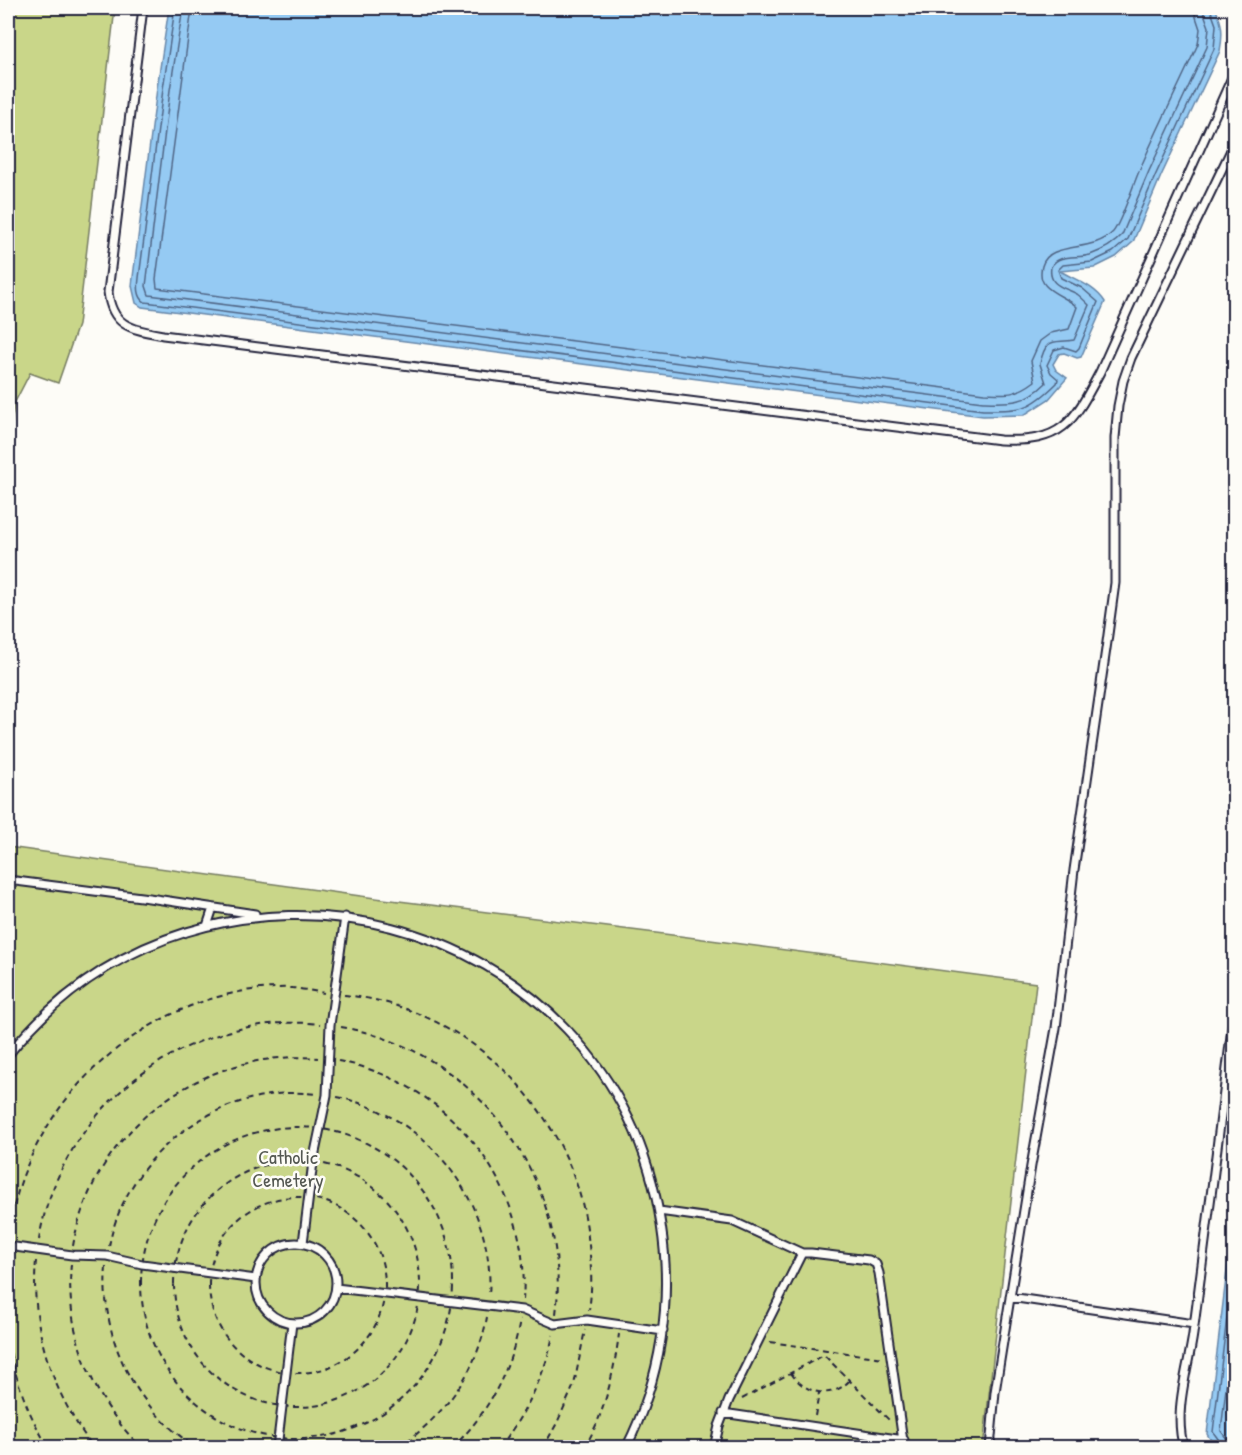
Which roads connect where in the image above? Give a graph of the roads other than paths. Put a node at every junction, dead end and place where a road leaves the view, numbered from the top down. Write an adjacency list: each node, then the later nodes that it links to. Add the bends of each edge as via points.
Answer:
1 (143, 8): 2 (lane, via 108,292 112,313 131,328 1000,440 1040,439 1057,432 1077,413 1100,372)
2 (1234, 73)
3 (1234, 144): 17 (lane, via 1131,358 1118,406 1114,583 1056,1028)
4 (8, 880): 5 (lane)
5 (213, 908): 6 (lane); 8 (lane)
6 (267, 916): 7 (lane); 8 (lane)
7 (345, 918): 11 (lane, via 390,926 455,950 495,972 549,1014 581,1047 620,1104 648,1167); 12 (lane, via 330,1025 327,1095 313,1162)
8 (207, 926): 10 (lane, via 152,944 93,976 54,1006)
9 (1234, 1012): 19 (lane)
10 (8, 1055)
11 (659, 1211): 14 (lane, via 732,1221); 20 (lane, via 666,1271)
12 (303, 1243): 15 (lane, via 288,1243 275,1249 260,1265); 16 (lane, via 317,1248 329,1259 336,1273)
13 (8, 1246): 15 (lane, via 108,1256)
14 (802, 1253): 21 (lane); 22 (lane, via 876,1264)
15 (256, 1279): 18 (lane, via 257,1294 265,1308)
16 (336, 1288): 18 (lane, via 332,1303 321,1314 308,1322); 20 (lane, via 522,1310 555,1324 587,1320)
17 (1010, 1297): 19 (lane); 26 (lane)
18 (292, 1323): 23 (lane)
19 (1194, 1324): 27 (lane, via 1181,1414)
20 (663, 1331): 24 (lane, via 652,1384)
21 (725, 1410): 22 (lane); 25 (lane)
22 (904, 1440)
23 (277, 1448)
24 (626, 1448)
25 (714, 1448)
26 (990, 1448)
27 (1184, 1448)

